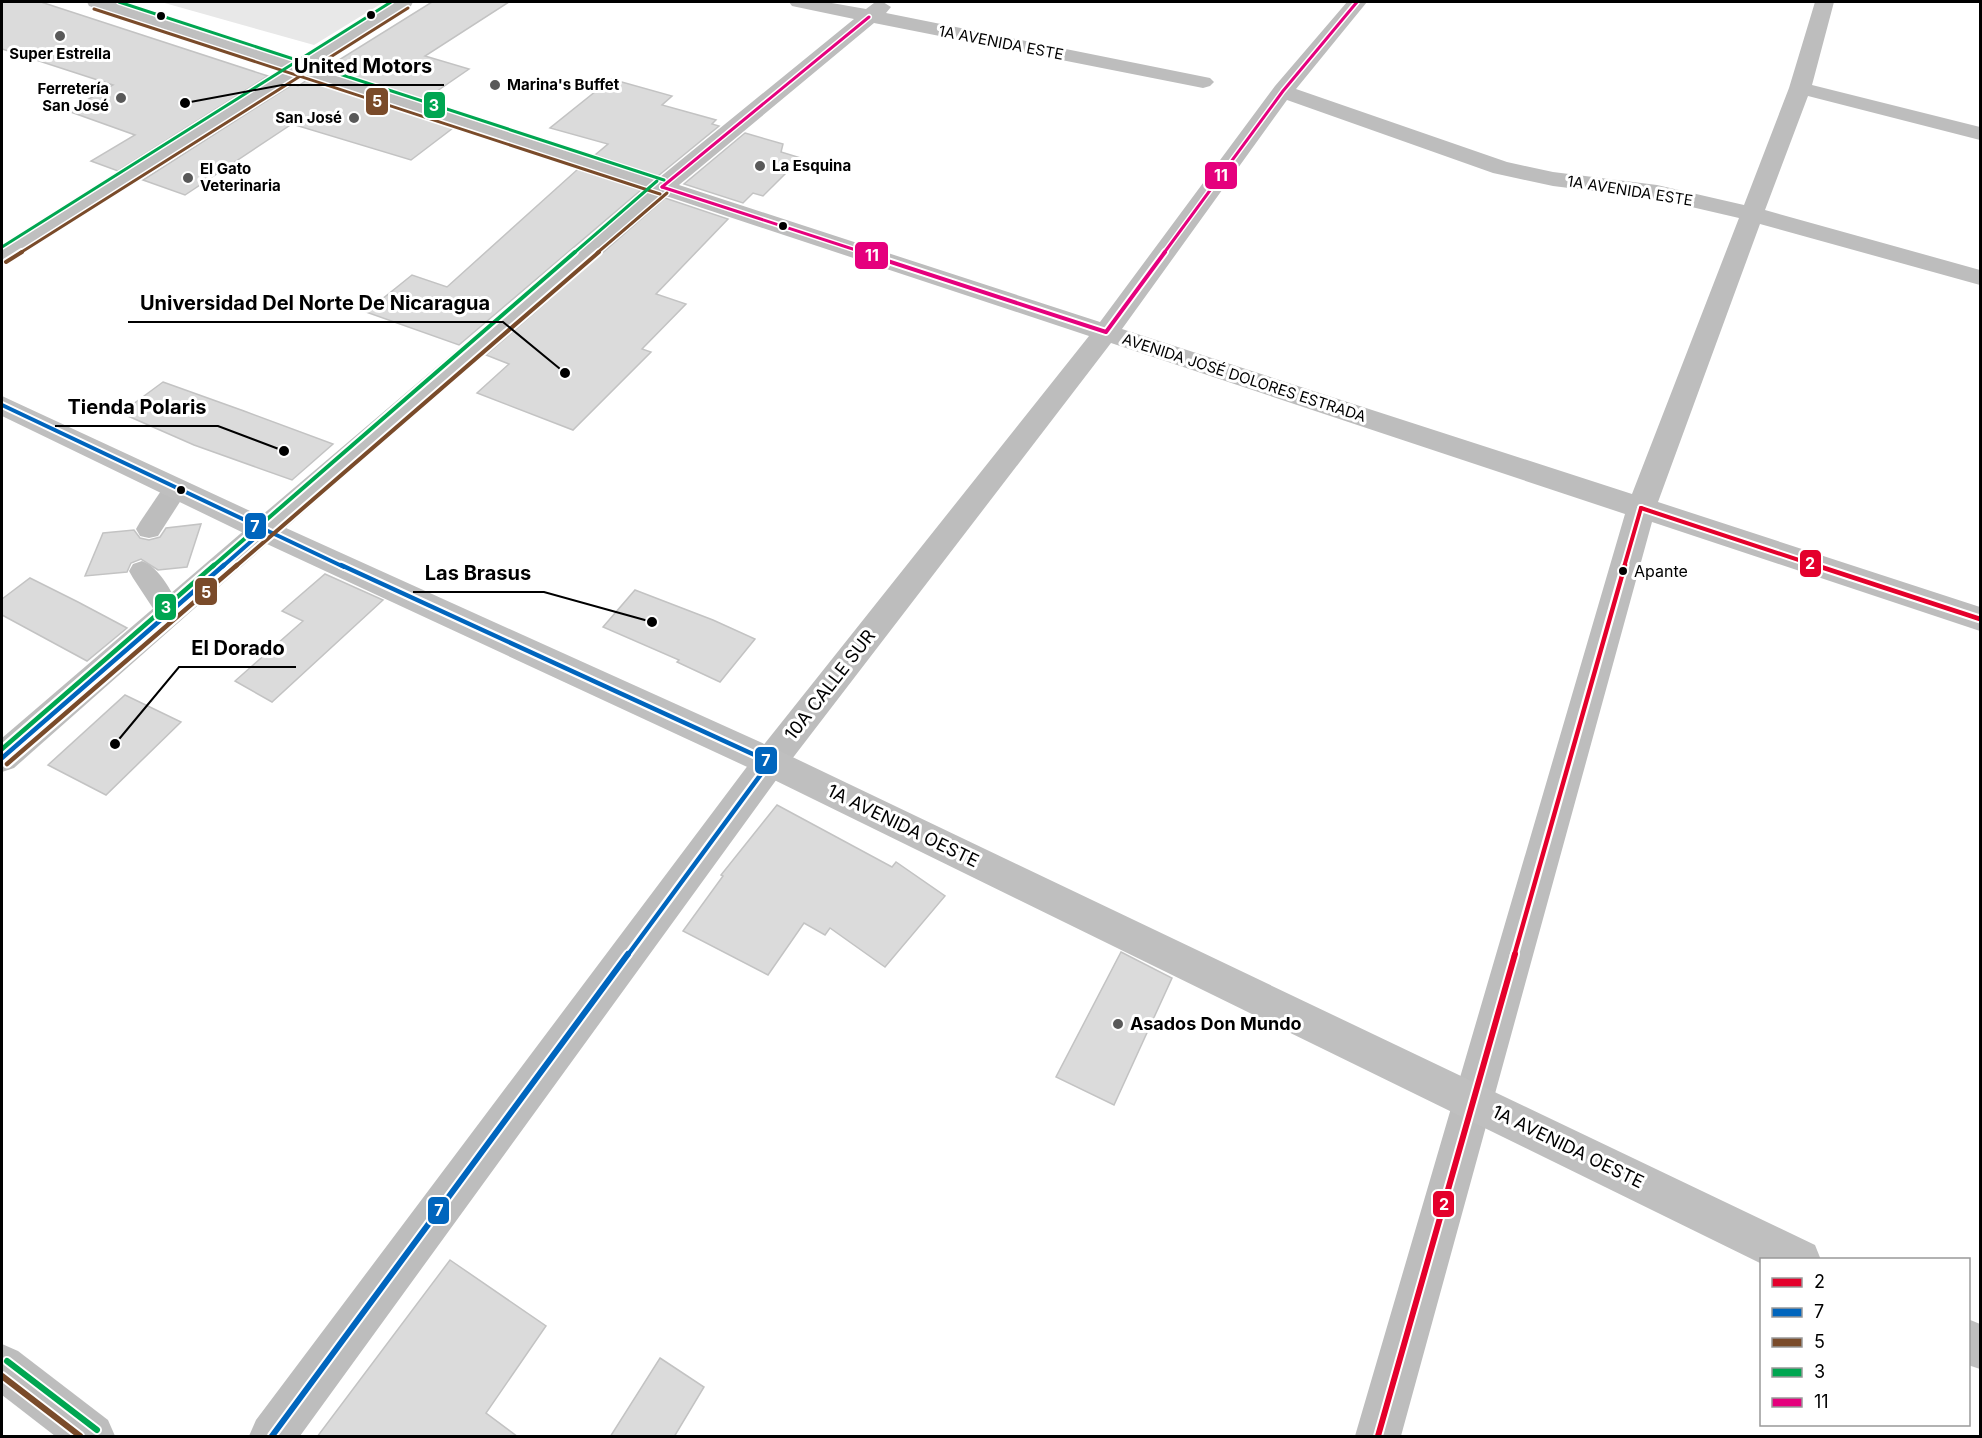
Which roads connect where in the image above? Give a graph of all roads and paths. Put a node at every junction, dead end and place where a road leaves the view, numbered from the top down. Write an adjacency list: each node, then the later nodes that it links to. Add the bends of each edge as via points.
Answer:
1 (96, 2): 8 (street, AVENIDA JOSÉ DOLORES ESTRADA)
2 (404, 2): 8 (street)
3 (799, 2): 7 (street, 1A AVENIDA ESTE)
4 (888, 2): 7 (street)
5 (1357, 2): 11 (street, 10A CALLE SUR)
6 (1824, 2): 10 (street)
7 (869, 17): 9 (street, 1A AVENIDA ESTE); 13 (street)
8 (297, 67): 13 (street, AVENIDA JOSÉ DOLORES ESTRADA); 15 (street)
9 (1203, 82)
10 (1800, 88): 12 (street); 14 (street)
11 (1283, 91): 14 (street, 1A AVENIDA ESTE, via 1501,168 1657,192); 17 (street, 10A CALLE SUR)
12 (1980, 133)
13 (662, 187): 17 (street, AVENIDA JOSÉ DOLORES ESTRADA); 22 (street)
14 (1752, 214): 16 (street, 1A AVENIDA ESTE); 20 (street)
15 (2, 256)
16 (1980, 278)
17 (1106, 332): 20 (street, AVENIDA JOSÉ DOLORES ESTRADA); 27 (street, 10A CALLE SUR)
18 (2, 405): 19 (street, 1A AVENIDA OESTE)
19 (176, 488): 21 (lane); 22 (street, 1A AVENIDA OESTE)
20 (1641, 508): 25 (street, AVENIDA JOSÉ DOLORES ESTRADA); 28 (street)
21 (149, 529)
22 (264, 530): 24 (street); 27 (street, 1A AVENIDA OESTE)
23 (142, 571): 24 (lane)
24 (169, 612): 26 (street)
25 (1980, 619)
26 (2, 758)
27 (770, 762): 28 (street, 1A AVENIDA OESTE); 32 (street, 10A CALLE SUR)
28 (1472, 1101): 29 (street, 1A AVENIDA OESTE); 33 (street)
29 (1796, 1258)
30 (2, 1367): 31 (street)
31 (92, 1437)
32 (272, 1437)
33 (1378, 1437)

